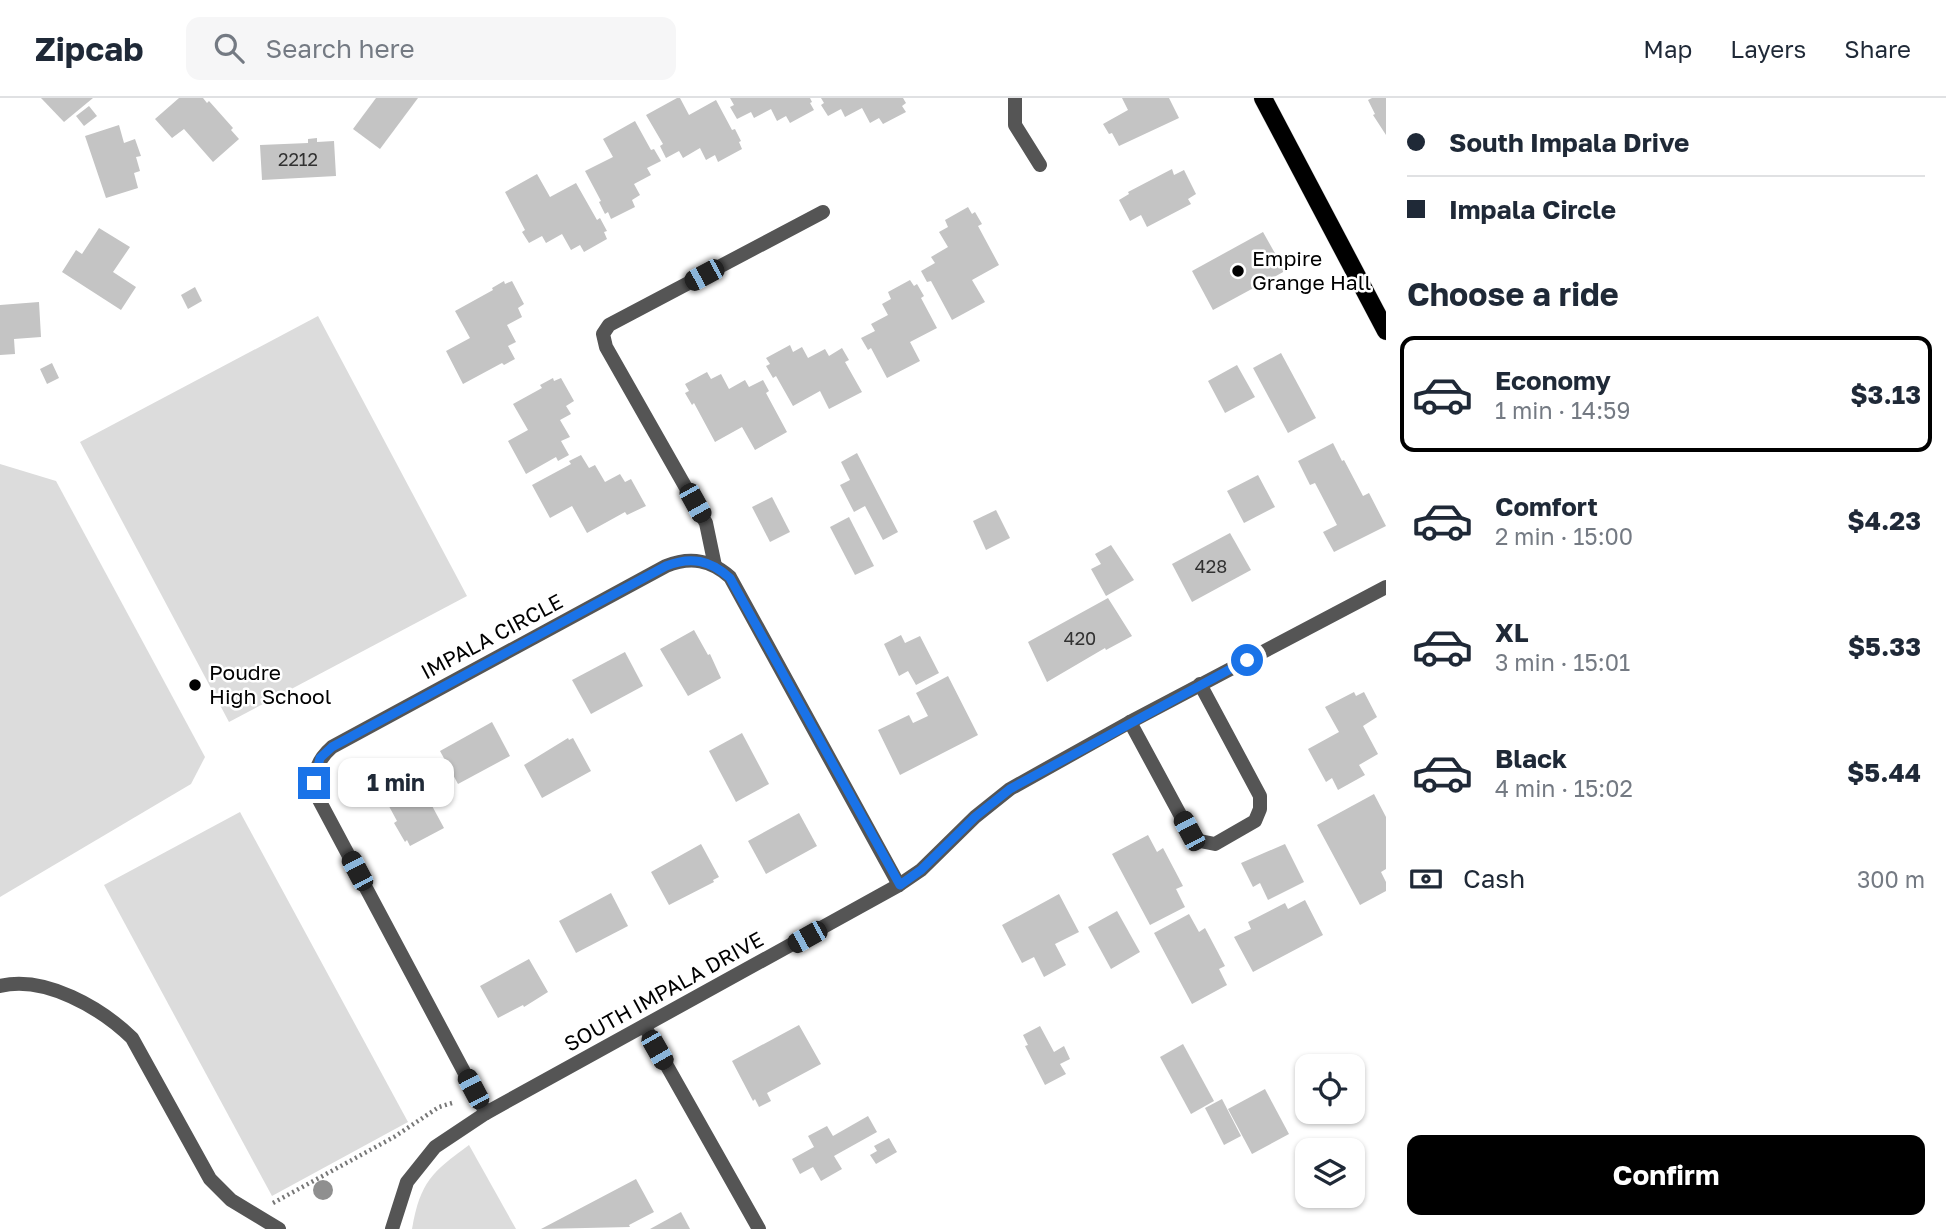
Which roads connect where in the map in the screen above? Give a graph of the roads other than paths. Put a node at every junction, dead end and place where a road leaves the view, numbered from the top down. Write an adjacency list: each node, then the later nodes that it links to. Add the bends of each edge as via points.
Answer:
1 (1015, 98): 3 (street, via 1015,125)
2 (1263, 98): 5 (main road)
3 (1040, 165)
4 (823, 212): 6 (street, via 609,325 603,334 606,347 706,523)
5 (1386, 331)
6 (715, 566): 10 (street, via 730,578); 13 (street, IMPALA CIRCLE, via 688,560 666,566 332,747 316,767 318,798)
7 (1386, 587): 8 (street, SOUTH IMPALA DRIVE)
8 (1200, 684): 9 (street, SOUTH IMPALA DRIVE); 9 (street, via 1260,796 1255,821 1215,844 1200,841 1189,831)
9 (1130, 722): 10 (street, SOUTH IMPALA DRIVE, via 1010,789)
10 (900, 885): 12 (street, SOUTH IMPALA DRIVE)
11 (0, 986): 14 (street, via 16,982 71,995 115,1021 132,1038 210,1179 231,1200)
12 (645, 1027): 13 (street, SOUTH IMPALA DRIVE); 16 (street)
13 (486, 1113): 15 (street, SOUTH IMPALA DRIVE, via 435,1147 407,1182)
14 (279, 1229)
15 (392, 1229)
16 (759, 1229)

